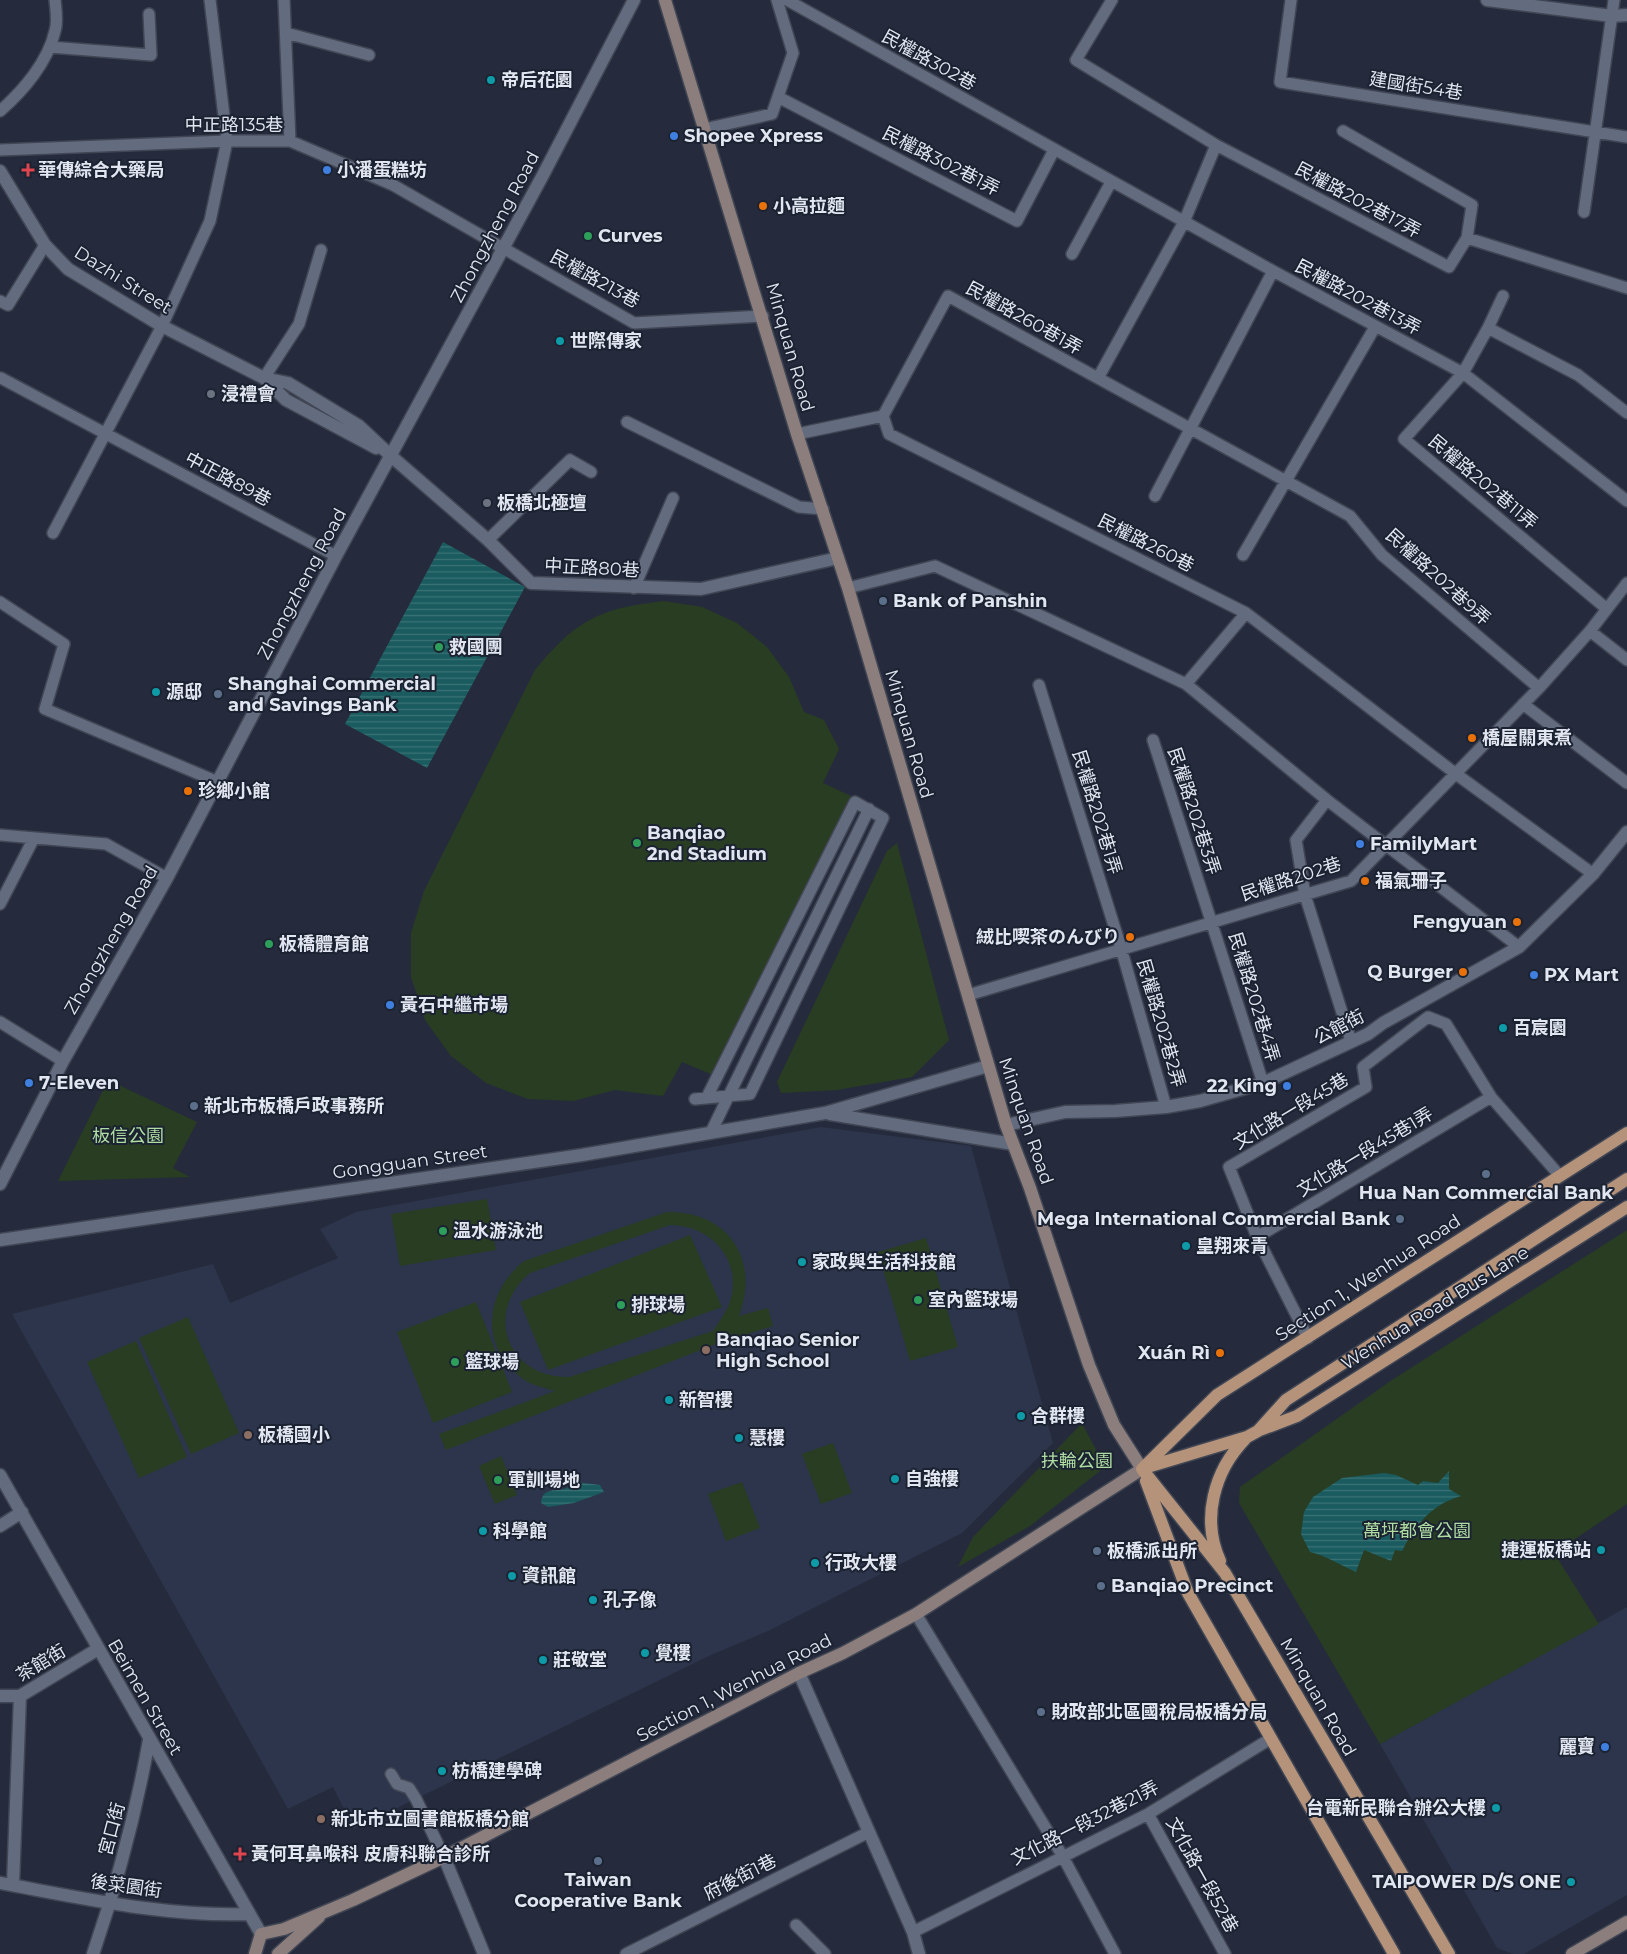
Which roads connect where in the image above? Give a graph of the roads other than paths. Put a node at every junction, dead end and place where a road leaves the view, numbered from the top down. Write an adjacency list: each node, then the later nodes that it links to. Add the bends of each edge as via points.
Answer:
1 (56, 0): 16 (lane, via 56,29)
2 (210, 0): 24 (lane)
3 (284, 0): 15 (lane)
4 (634, 0): 35 (street, Zhongzheng Road)
5 (665, 0): 20 (main road, Minquan Road)
6 (777, 0): 18 (lane, via 793,53)
7 (787, 0): 28 (lane, 民權路302巷)
8 (1112, 0): 26 (lane, 民權路202巷17弄, via 1076,60)
9 (1291, 0): 22 (lane, 建國街54巷, via 1280,82)
10 (1487, 0): 14 (street)
11 (1614, 0): 14 (lane)
12 (149, 14): 16 (lane, via 151,55)
13 (1627, 15): 14 (street)
14 (1612, 16): 22 (lane)
15 (286, 33): 17 (lane); 25 (lane)
16 (50, 47): 19 (lane, via 20,95)
17 (369, 55)
18 (778, 97): 20 (lane, via 772,114); 28 (lane, 民權路302巷1弄, via 1018,221)
19 (0, 111)
20 (704, 129): 42 (main road, Minquan Road)
21 (1343, 131): 33 (lane, via 1472,205)
22 (1596, 132): 23 (lane, 建國街54巷); 31 (lane)
23 (1627, 137)
24 (227, 141): 25 (lane, 中正路135巷); 27 (lane, 中正路135巷); 43 (lane, via 210,221)
25 (290, 141): 35 (lane, 中正路135巷, via 393,185)
26 (1216, 145): 32 (lane); 33 (lane, 民權路202巷17弄, via 1449,267)
27 (0, 150)
28 (1054, 150): 30 (lane, 民權路202巷13弄)
29 (0, 171): 34 (street, Dazhi Street)
30 (1111, 182): 32 (lane, 民權路202巷13弄); 37 (lane)
31 (1584, 212)
32 (1184, 222): 38 (lane, 民權路202巷13弄); 49 (lane)
33 (1467, 238): 39 (lane)
34 (45, 244): 41 (lane, via 8,305); 43 (street, Dazhi Street, via 68,269)
35 (503, 249): 42 (lane, 民權路213巷, via 634,323); 57 (street, Zhongzheng Road)
36 (321, 250): 48 (lane, via 299,324)
37 (1072, 254)
38 (1273, 271): 44 (lane, 民權路202巷13弄); 54 (lane)
39 (1627, 288)
40 (1503, 296): 45 (lane)
41 (0, 301)
42 (764, 316): 56 (main road, Minquan Road)
43 (162, 326): 48 (street, Dazhi Street); 55 (lane)
44 (1375, 327): 46 (lane, 民權路202巷13弄); 59 (lane)
45 (1488, 328): 46 (lane); 51 (lane, via 1578,375)
46 (1463, 372): 62 (lane, 民權路202巷13弄); 73 (lane, 民權路202巷11弄, via 1404,439)
47 (1, 378): 55 (lane, 中正路89巷)
48 (264, 378): 57 (street, Dazhi Street, via 286,400)
49 (1098, 378): 50 (lane, 民權路260巷1弄); 52 (lane, 民權路260巷1弄, via 948,296)
50 (1154, 408): 54 (lane, 民權路202巷9弄)
51 (1627, 413)
52 (883, 416): 56 (lane); 74 (lane, 民權路260巷, via 889,434)
53 (628, 422): 63 (lane, via 799,507)
54 (1191, 428): 59 (lane, 民權路202巷9弄); 60 (lane)
55 (104, 433): 64 (lane); 67 (lane, 中正路89巷)
56 (798, 434): 63 (main road, Minquan Road)
57 (391, 456): 65 (street, 中正路80巷); 67 (street, Zhongzheng Road)
58 (591, 472): 65 (lane, via 570,460)
59 (1287, 481): 66 (lane); 79 (lane, 民權路202巷9弄, via 1350,516 1382,554)
60 (1155, 496)
61 (673, 498): 70 (lane)
62 (1627, 501)
63 (823, 509): 68 (main road, Minquan Road)
64 (53, 533)
65 (488, 540): 70 (street, 中正路80巷, via 531,583)
66 (1243, 555)
67 (336, 556): 83 (street, Zhongzheng Road)
68 (838, 558): 70 (street, 中正路80巷, via 701,589); 71 (main road, Minquan Road)
69 (1627, 583): 73 (lane, 民權路202巷)
70 (634, 588)
71 (848, 588): 77 (lane, via 935,566); 98 (main road, Minquan Road)
72 (0, 602): 83 (lane, via 64,644 45,708)
73 (1607, 609): 75 (lane, 民權路202巷)
74 (1246, 613): 77 (lane); 82 (lane, 民權路260巷)
75 (1590, 631): 76 (lane); 79 (lane, 民權路202巷)
76 (1627, 660)
77 (1186, 684): 85 (lane)
78 (1039, 686): 97 (lane, 民權路202巷1弄)
79 (1539, 688): 80 (lane, 民權路202巷)
80 (1523, 704): 82 (lane, 民權路202巷); 84 (lane)
81 (1153, 740): 95 (lane, 民權路202巷3弄)
82 (1456, 774): 90 (lane, 民權路202巷); 91 (lane, 民權路260巷)
83 (218, 782): 92 (street, Zhongzheng Road)
84 (1627, 783)
85 (1327, 800): 90 (lane); 93 (lane, via 1296,840)
86 (869, 809): 104 (lane); 104 (lane, via 884,818 750,1094); 104 (lane, via 855,802 701,1098)
87 (1627, 832): 91 (street, 公館街)
88 (0, 835): 89 (lane)
89 (34, 838): 92 (lane, via 106,844); 94 (lane)
90 (1385, 845): 93 (lane, 民權路202巷, via 1351,881); 96 (lane)
91 (1593, 874): 96 (street, 公館街)
92 (167, 878): 101 (street, Zhongzheng Road)
93 (1305, 895): 95 (lane, 民權路202巷); 100 (lane)
94 (0, 904)
95 (1212, 922): 97 (lane, 民權路202巷); 103 (lane, 民權路202巷4弄)
96 (1518, 947): 100 (street, 公館街)
97 (1121, 948): 98 (lane, 民權路202巷); 106 (lane, 民權路202巷2弄)
98 (968, 995): 102 (main road, Minquan Road)
99 (0, 1022): 101 (lane)
100 (1351, 1041): 103 (street, 公館街)
101 (63, 1061): 114 (street, Zhongzheng Road)
102 (988, 1066): 107 (street); 108 (main road, Minquan Road)
103 (1263, 1083): 106 (street, 公館街)
104 (727, 1096): 109 (lane)
105 (1490, 1097): 112 (lane); 116 (lane, 文化路一段45巷1弄); 116 (lane, 文化路一段45巷, via 1446,1024 1428,1017 1363,1067 1366,1087 1229,1168)
106 (1166, 1108): 108 (street, 公館街, via 1066,1112)
107 (825, 1113): 109 (street, Gongguan Street); 111 (street)
108 (1006, 1125): 111 (main road, Minquan Road)
109 (711, 1132): 117 (street, Gongguan Street, via 572,1156)
110 (1627, 1133): 112 (main road, Section 1, Wenhua Road)
111 (1013, 1144): 120 (main road, Minquan Road, via 1090,1365 1114,1425)
112 (1560, 1176): 118 (main road, Section 1, Wenhua Road)
113 (1627, 1179): 119 (main road, via 1286,1400)
114 (0, 1184)
115 (1627, 1207): 119 (main road, Wenhua Road Bus Lane, via 1297,1416)
116 (1257, 1237): 118 (lane, 文化路一段45巷)
117 (0, 1240)
118 (1308, 1338): 120 (main road, Section 1, Wenhua Road, via 1218,1395)
119 (1252, 1434): 120 (main road, Section 1, Wenhua Road); 125 (main road, via 1237,1447 1222,1471 1212,1502 1213,1538)
120 (1142, 1469): 125 (main road, Minquan Road); 126 (main road, Section 1, Wenhua Road); 131 (main road, Minquan Road, via 1188,1594)
121 (0, 1474): 122 (street, Beimen Street)
122 (4, 1490): 123 (street, Beimen Street)
123 (22, 1512): 124 (street); 127 (street, Beimen Street)
124 (0, 1526)
125 (1225, 1573): 156 (main road, Minquan Road)
126 (916, 1614): 128 (main road, Section 1, Wenhua Road); 136 (lane)
127 (98, 1649): 130 (street, 茶館街); 132 (street, Beimen Street)
128 (799, 1673): 135 (street); 137 (main road, Section 1, Wenhua Road)
129 (0, 1696): 130 (street, 茶館街)
130 (20, 1696): 138 (street)
131 (1270, 1739): 134 (lane, 文化路一段32巷21弄); 155 (main road, Minquan Road)
132 (149, 1740): 139 (street, 宮口街); 141 (street, Beimen Street)
133 (391, 1774): 137 (lane, via 397,1784 409,1788 416,1798)
134 (1148, 1814): 136 (lane, 文化路一段32巷21弄); 154 (lane, 文化路一段52巷)
135 (870, 1832): 144 (street); 150 (lane, 府後街1巷)
136 (1062, 1855): 144 (lane, 文化路一段32巷21弄); 153 (lane)
137 (444, 1857): 140 (main road, Section 1, Wenhua Road); 149 (street)
138 (6, 1884): 139 (street, 後菜園街)
139 (111, 1903): 141 (street, 後菜園街, via 212,1915); 146 (street, 宮口街)
140 (327, 1910): 145 (main road, Section 1, Wenhua Road, via 284,1929); 148 (main road, Section 1, Wenhua Road)
141 (249, 1914): 145 (street, Beimen Street)
142 (1627, 1922): 157 (main road)
143 (796, 1924): 151 (lane)
144 (913, 1932): 152 (street)
145 (261, 1934): 147 (main road)
146 (93, 1954)
147 (255, 1954)
148 (278, 1954)
149 (484, 1954)
150 (626, 1954)
151 (825, 1954)
152 (919, 1954)
153 (1115, 1954)
154 (1225, 1954)
155 (1394, 1954)
156 (1449, 1954)
157 (1572, 1954)

